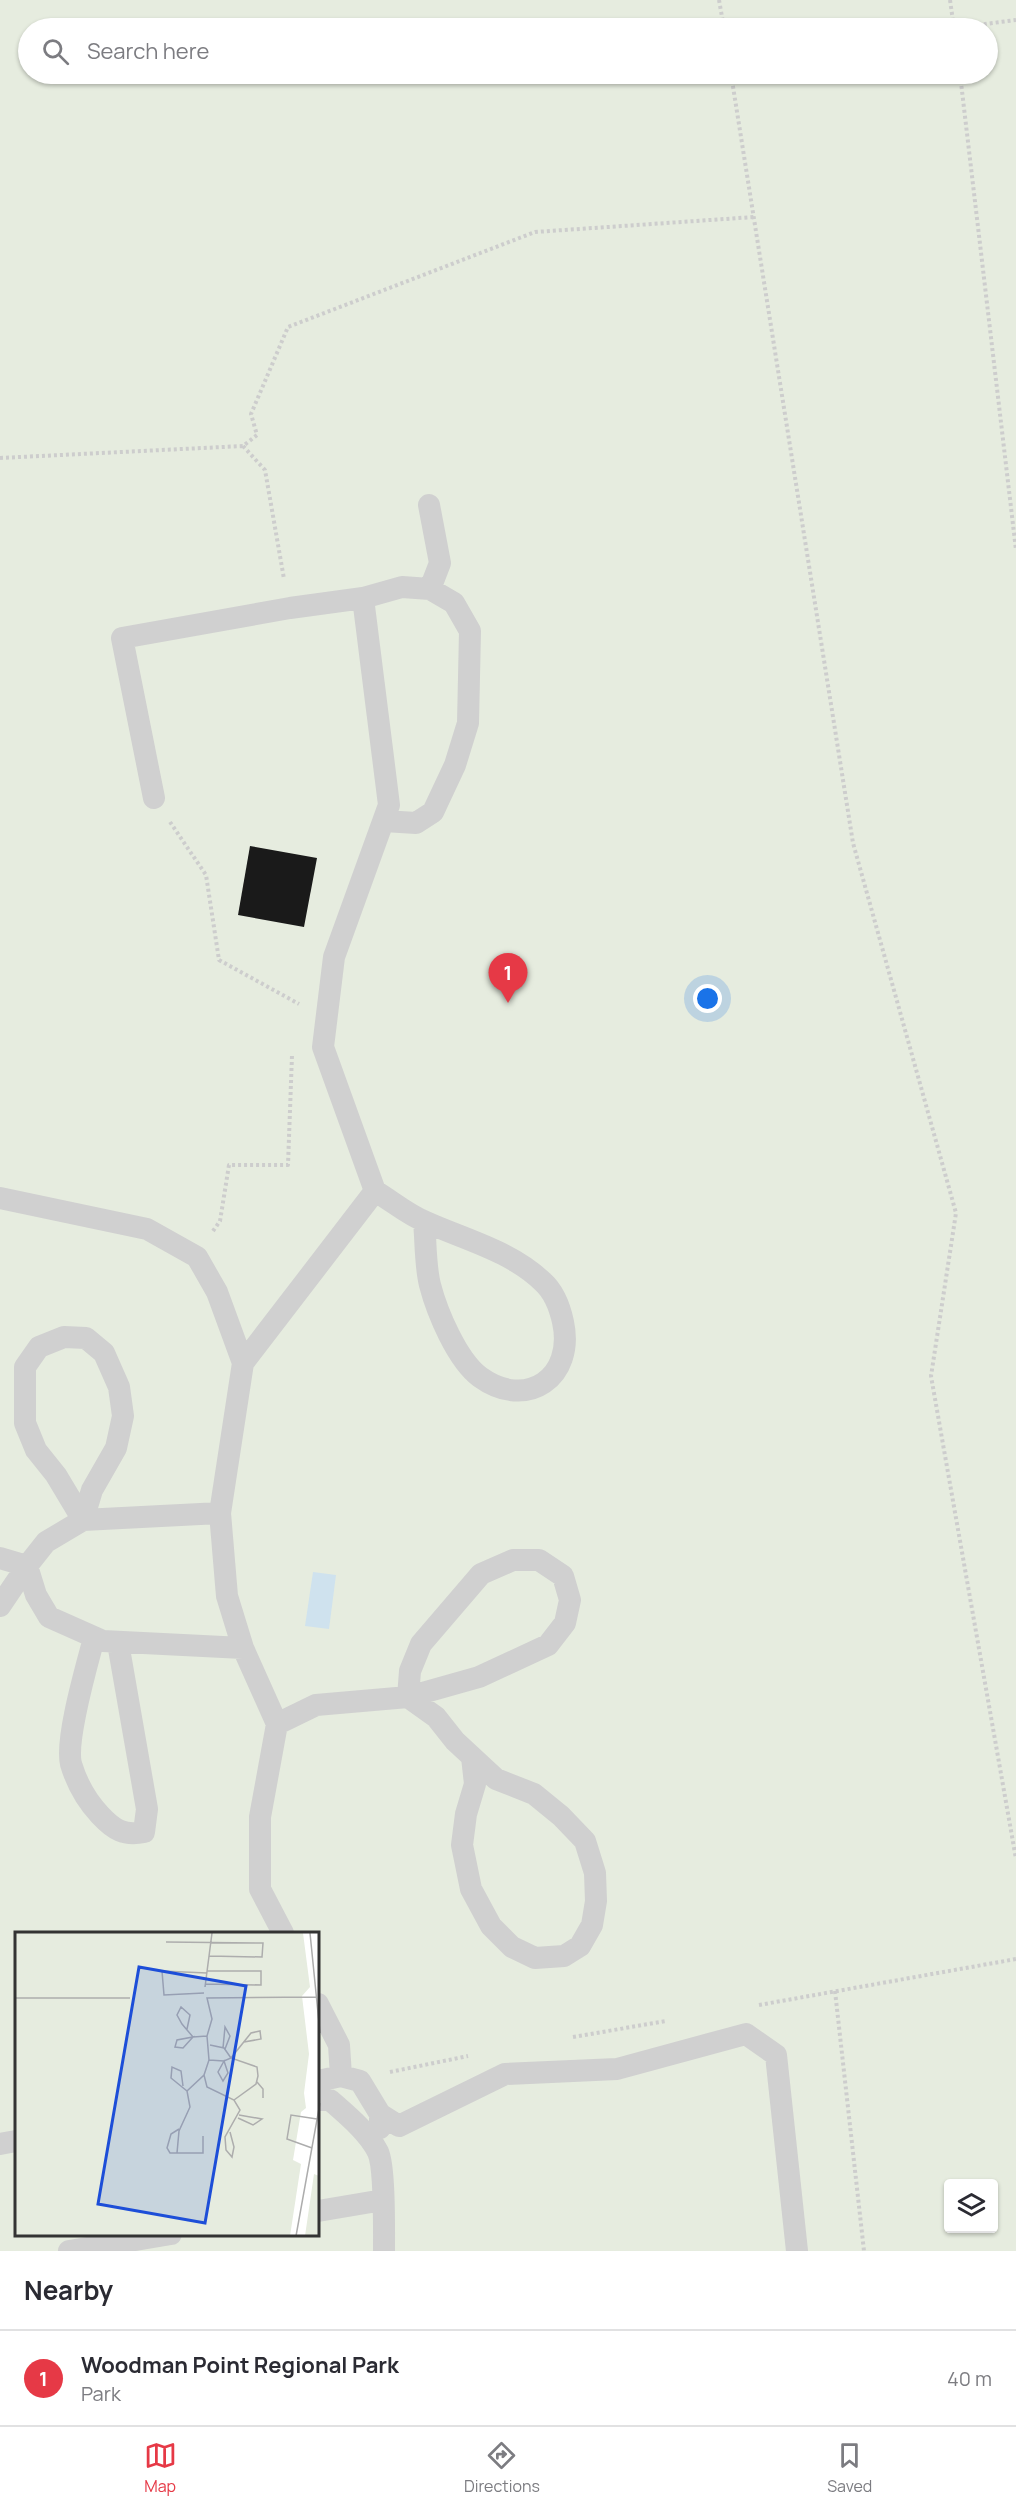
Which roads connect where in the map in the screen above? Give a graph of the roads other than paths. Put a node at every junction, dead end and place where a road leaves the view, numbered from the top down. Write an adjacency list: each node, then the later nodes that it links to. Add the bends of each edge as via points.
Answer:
1 (429, 505): 2 (lane, via 440,563)
2 (430, 589): 3 (lane, via 402,587); 5 (lane, via 454,603 470,631 468,723 455,765 433,812 416,823)
3 (363, 598): 4 (lane, via 122,638); 5 (lane, via 389,806)
4 (154, 798)
5 (384, 821): 6 (lane, via 334,957 323,1047)
6 (375, 1191): 8 (lane); 9 (lane)
7 (0, 1198): 9 (lane, via 147,1229 196,1257 217,1292)
8 (424, 1222): 8 (lane, via 511,1258 544,1283 560,1308 566,1339 561,1361 550,1380 531,1390 507,1390 480,1376 465,1359 442,1321 430,1284)
9 (243, 1364): 10 (lane)
10 (220, 1513): 11 (lane); 17 (lane, via 227,1596)
11 (83, 1520): 11 (lane, via 92,1490 116,1448 123,1416 119,1386 104,1353 86,1338 64,1336 39,1347 25,1367 25,1423 36,1450); 13 (lane, via 46,1542)
12 (0, 1558): 13 (lane)
13 (27, 1566): 14 (lane); 15 (lane, via 36,1595 49,1617)
14 (0, 1606)
15 (94, 1638): 16 (lane); 16 (lane, via 74,1728 71,1762 85,1799 110,1826 130,1834 144,1832 147,1809)
16 (118, 1642): 17 (lane)
17 (243, 1648): 19 (lane)
18 (408, 1697): 18 (lane, via 478,1677 548,1645 565,1623 570,1600 563,1576 539,1560 513,1560 481,1574 421,1644 410,1671); 19 (lane, via 316,1705); 20 (lane, via 436,1717)
19 (277, 1724): 21 (lane, via 260,1817 260,1889)
20 (472, 1757): 20 (lane, via 496,1779 534,1794 585,1841 595,1873 592,1925 580,1946 564,1956 535,1958 512,1947 491,1926 471,1889 462,1845 475,1784)
21 (282, 1932)
22 (320, 2008): 23 (lane, via 339,2045)
23 (341, 2076): 24 (lane); 26 (lane, via 360,2080)
24 (320, 2081)
25 (320, 2100): 29 (lane, via 330,2100)
26 (390, 2120): 29 (lane); 35 (lane, via 505,2074 617,2069 746,2034 776,2055)
27 (15, 2141): 28 (lane)
28 (0, 2144)
29 (379, 2153): 30 (lane)
30 (383, 2200): 31 (lane); 34 (lane)
31 (320, 2211)
32 (165, 2236): 33 (lane)
33 (69, 2251)
34 (384, 2251)
35 (797, 2251)

